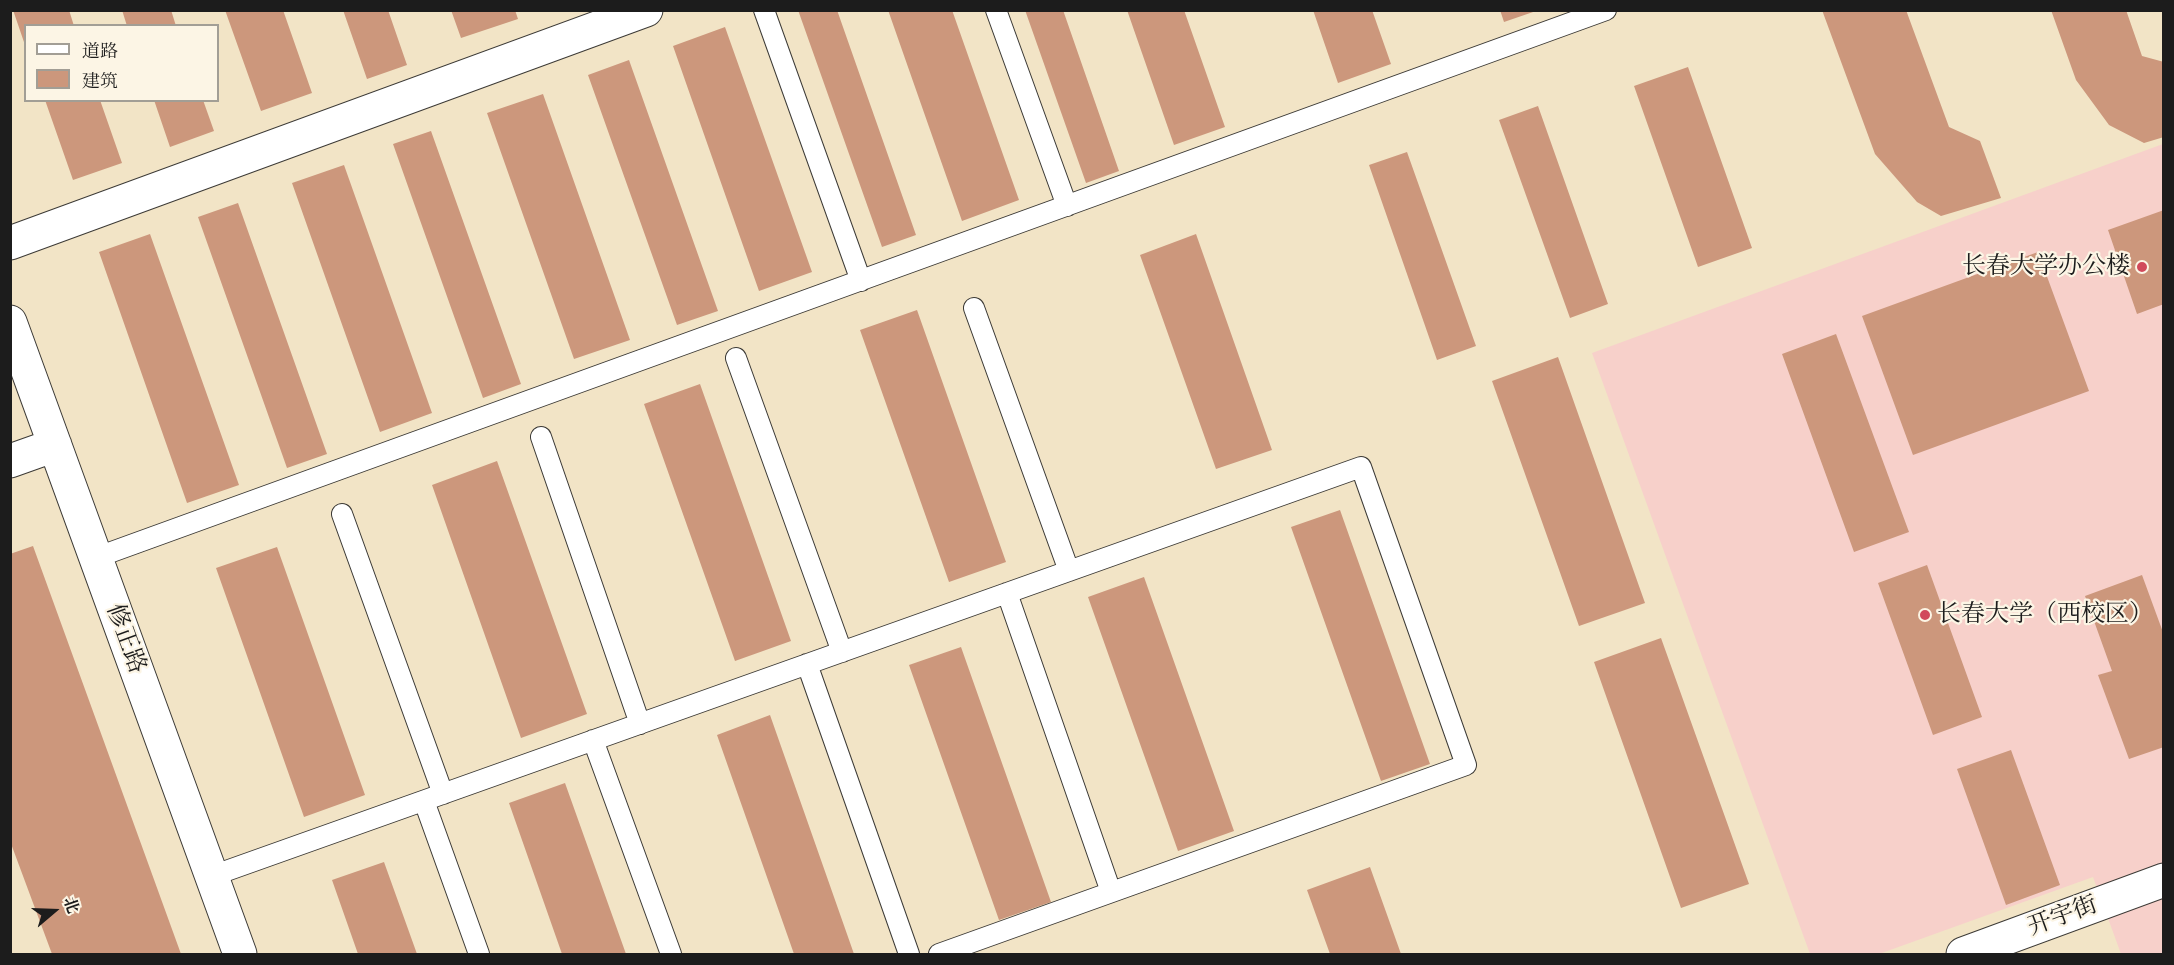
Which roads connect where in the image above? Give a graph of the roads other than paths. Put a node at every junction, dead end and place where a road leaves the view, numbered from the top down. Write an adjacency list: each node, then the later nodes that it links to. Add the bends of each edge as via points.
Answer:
1 (646, 10): 6 (street)
2 (764, 10): 7 (lane)
3 (996, 10): 5 (lane)
4 (1606, 10): 5 (lane)
5 (1067, 206): 7 (lane)
6 (10, 243)
7 (861, 281): 15 (lane)
8 (974, 308): 16 (lane)
9 (10, 322): 12 (street, 修正路)
10 (736, 358): 18 (lane)
11 (541, 438): 20 (lane)
12 (55, 445): 13 (street); 15 (street, 修正路)
13 (10, 461)
14 (342, 514): 22 (lane)
15 (95, 558): 24 (street, 修正路)
16 (1069, 571): 17 (lane); 26 (lane, via 1361,466 1466,765)
17 (1007, 593): 18 (lane); 26 (lane)
18 (842, 651): 19 (lane)
19 (807, 664): 20 (lane); 30 (lane)
20 (640, 724): 21 (lane)
21 (593, 740): 22 (lane); 29 (lane)
22 (443, 794): 23 (lane)
23 (423, 801): 24 (lane); 28 (lane)
24 (212, 876): 27 (street, 修正路)
25 (2163, 880): 32 (street, 开宇街)
26 (1111, 892): 31 (lane)
27 (240, 954)
28 (479, 954)
29 (671, 954)
30 (909, 954)
31 (939, 954)
32 (1964, 954)

